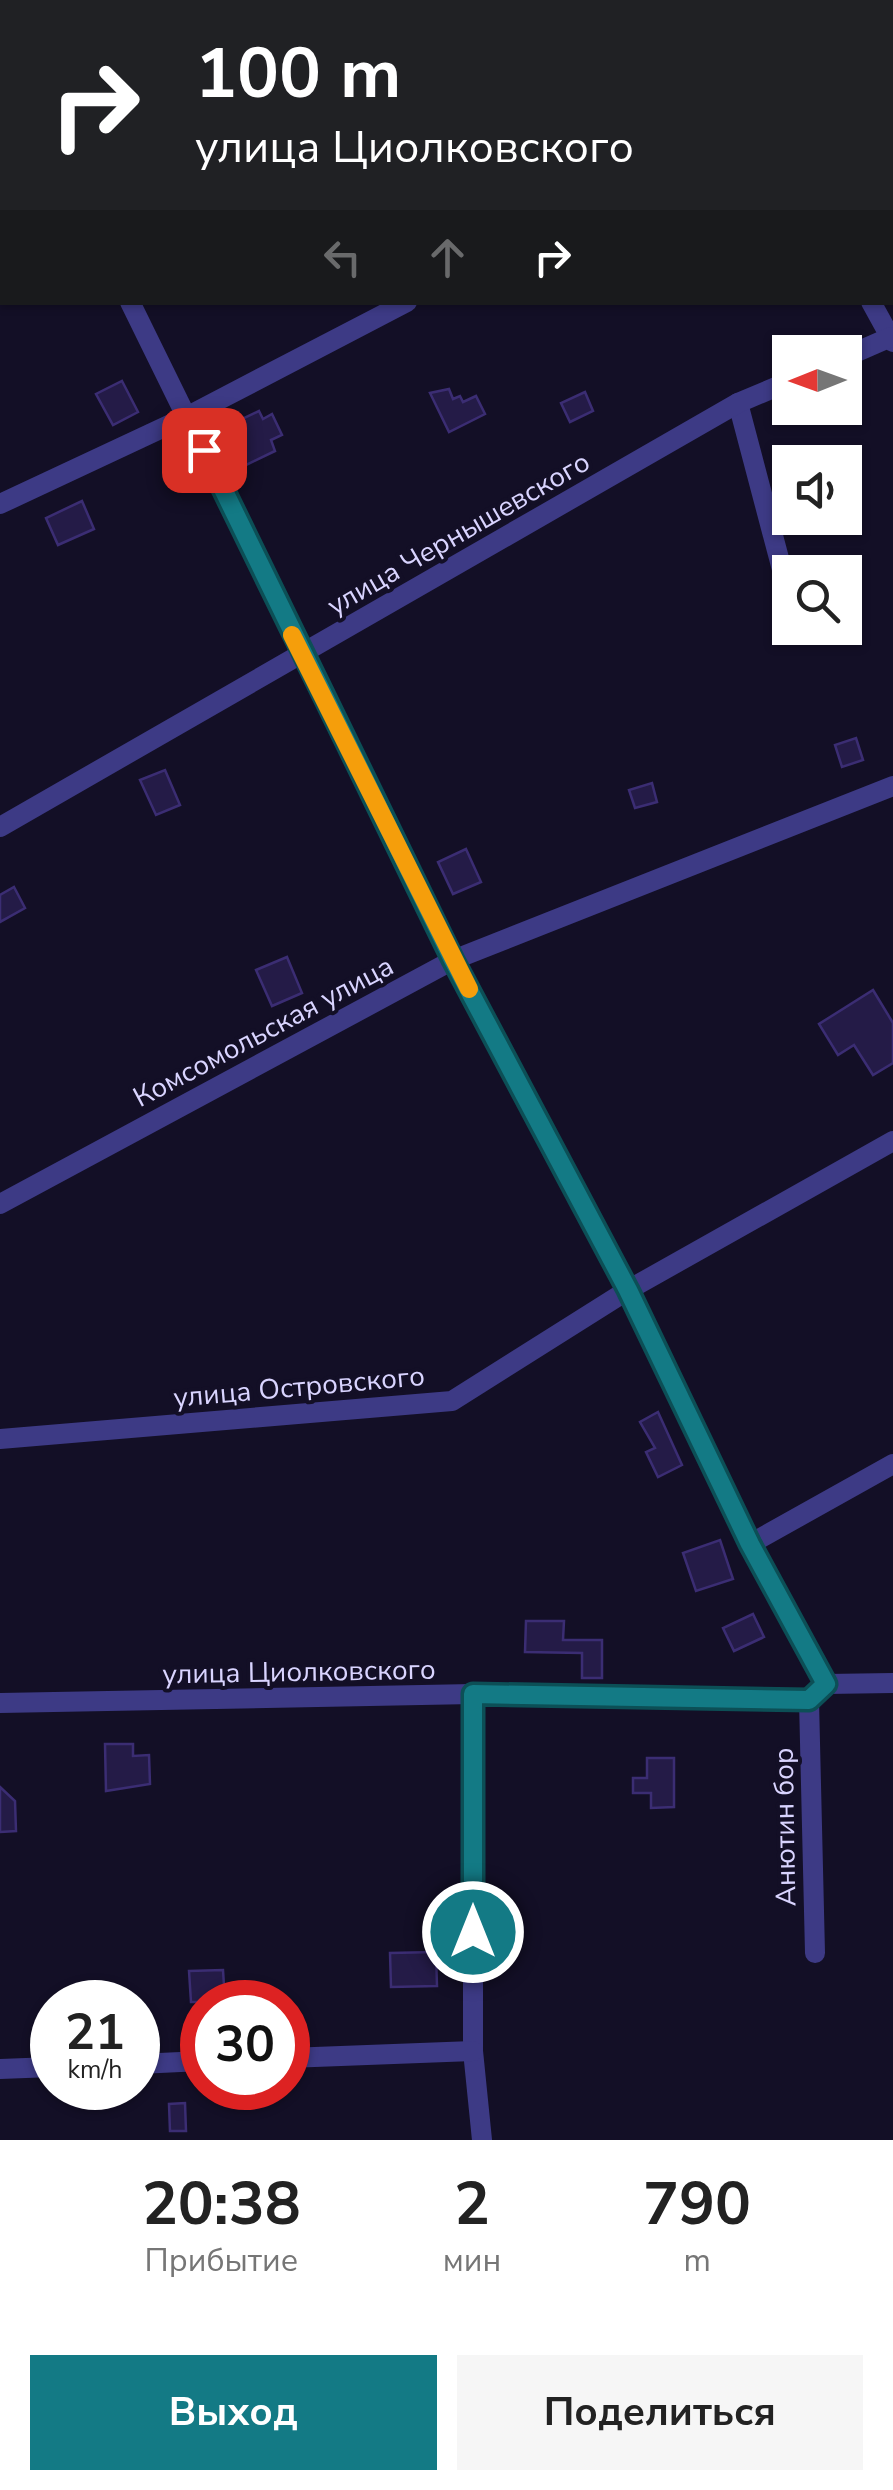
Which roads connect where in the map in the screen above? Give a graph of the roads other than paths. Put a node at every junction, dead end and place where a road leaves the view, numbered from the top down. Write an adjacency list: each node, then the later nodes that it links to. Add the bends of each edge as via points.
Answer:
1 (132, 305): 8 (street)
2 (401, 305): 8 (street)
3 (873, 305): 4 (street)
4 (892, 340): 5 (street)
5 (862, 351)
6 (772, 389): 7 (street, улица Чернышевского)
7 (738, 403): 10 (street); 11 (street, улица Чернышевского)
8 (188, 416): 9 (street); 11 (street)
9 (0, 504)
10 (778, 555)
11 (302, 656): 13 (street, улица Чернышевского); 14 (street)
12 (893, 786): 14 (street, Комсомольская улица)
13 (0, 827)
14 (453, 960): 16 (street, Комсомольская улица); 17 (street)
15 (893, 1141): 17 (street, улица Островского)
16 (0, 1204)
17 (628, 1290): 18 (street, улица Островского, via 452,1400); 20 (street)
18 (0, 1439)
19 (893, 1464): 20 (street)
20 (750, 1544): 21 (street)
21 (826, 1684): 22 (street); 24 (street)
22 (893, 1684)
23 (473, 1694): 24 (street, улица Циолковского); 25 (street, улица Циолковского); 27 (street)
24 (809, 1700): 26 (street, Анютин бор)
25 (0, 1703)
26 (815, 1953)
27 (473, 2051): 28 (street); 31 (street)
28 (310, 2057)
29 (30, 2068): 30 (street)
30 (0, 2069)
31 (482, 2140)

